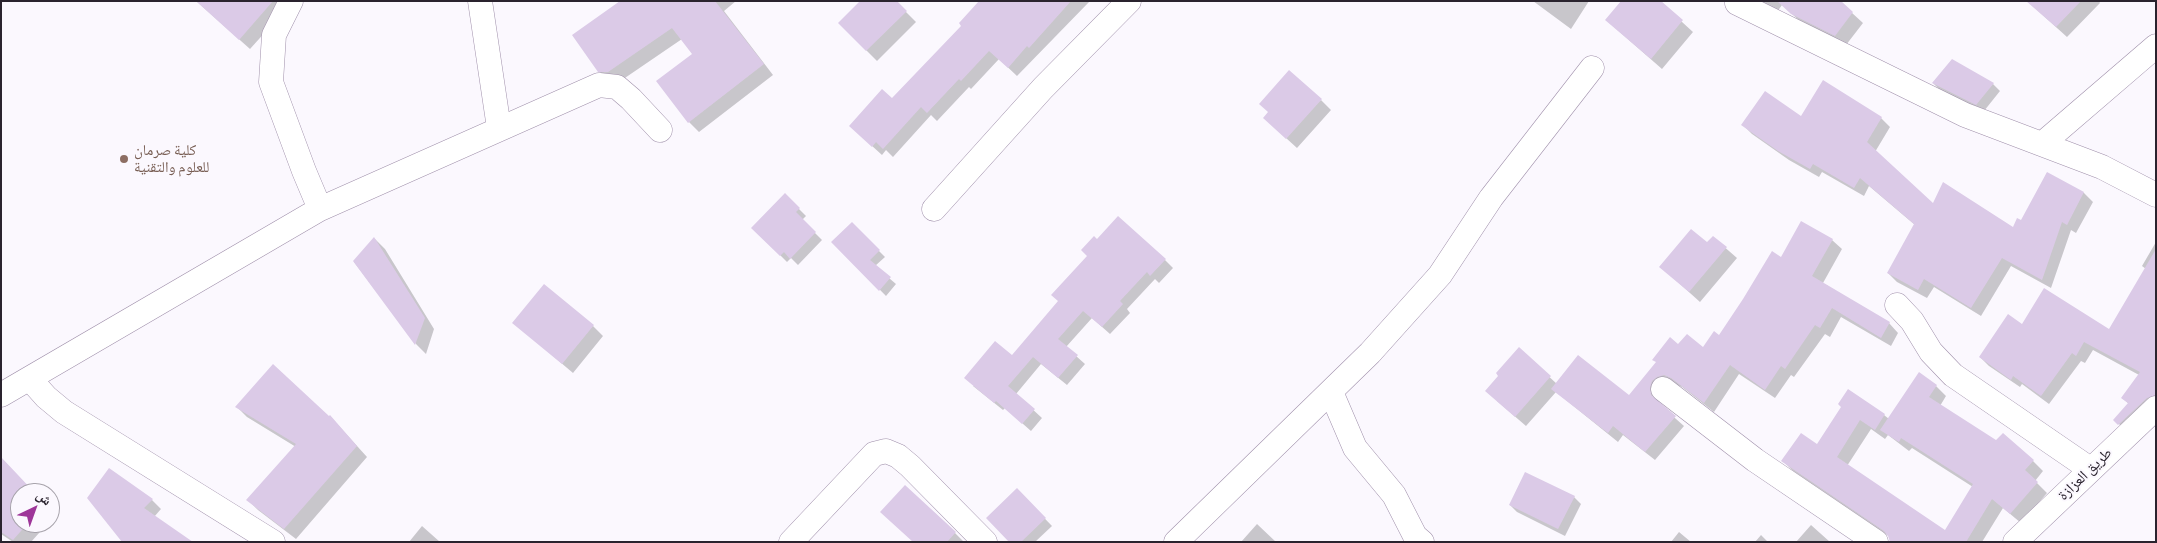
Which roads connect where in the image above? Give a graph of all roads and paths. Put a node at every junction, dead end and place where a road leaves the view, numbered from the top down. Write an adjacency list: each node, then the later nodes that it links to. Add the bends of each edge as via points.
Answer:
1 (291, 1): 11 (street, via 274,35 271,82)
2 (480, 1): 7 (street)
3 (1129, 1): 12 (street, via 1044,88)
4 (1737, 3): 9 (street, via 1965,115)
5 (2156, 46): 9 (street)
6 (1592, 68): 16 (street, via 1491,198 1440,275 1370,354)
7 (499, 128): 8 (street, via 599,85 617,88); 11 (street)
8 (660, 130)
9 (2042, 144): 10 (street, via 2102,167)
10 (2156, 195)
11 (320, 209): 14 (street)
12 (934, 209)
13 (1897, 305): 19 (street, via 1912,321 1931,352 1953,375)
14 (30, 379): 17 (street); 20 (street, via 64,412)
15 (1663, 389): 25 (street, via 1756,460)
16 (1331, 392): 23 (street); 24 (street, via 1355,448 1394,495 1415,536)
17 (1, 395)
18 (2156, 408): 19 (street, طريق العزازة)
19 (2090, 469): 26 (street, طريق العزازة)
20 (273, 542)
21 (791, 542): 22 (street, via 874,454 886,451 910,466)
22 (985, 542)
23 (1176, 542)
24 (1422, 542)
25 (1876, 542)
26 (2015, 542)

